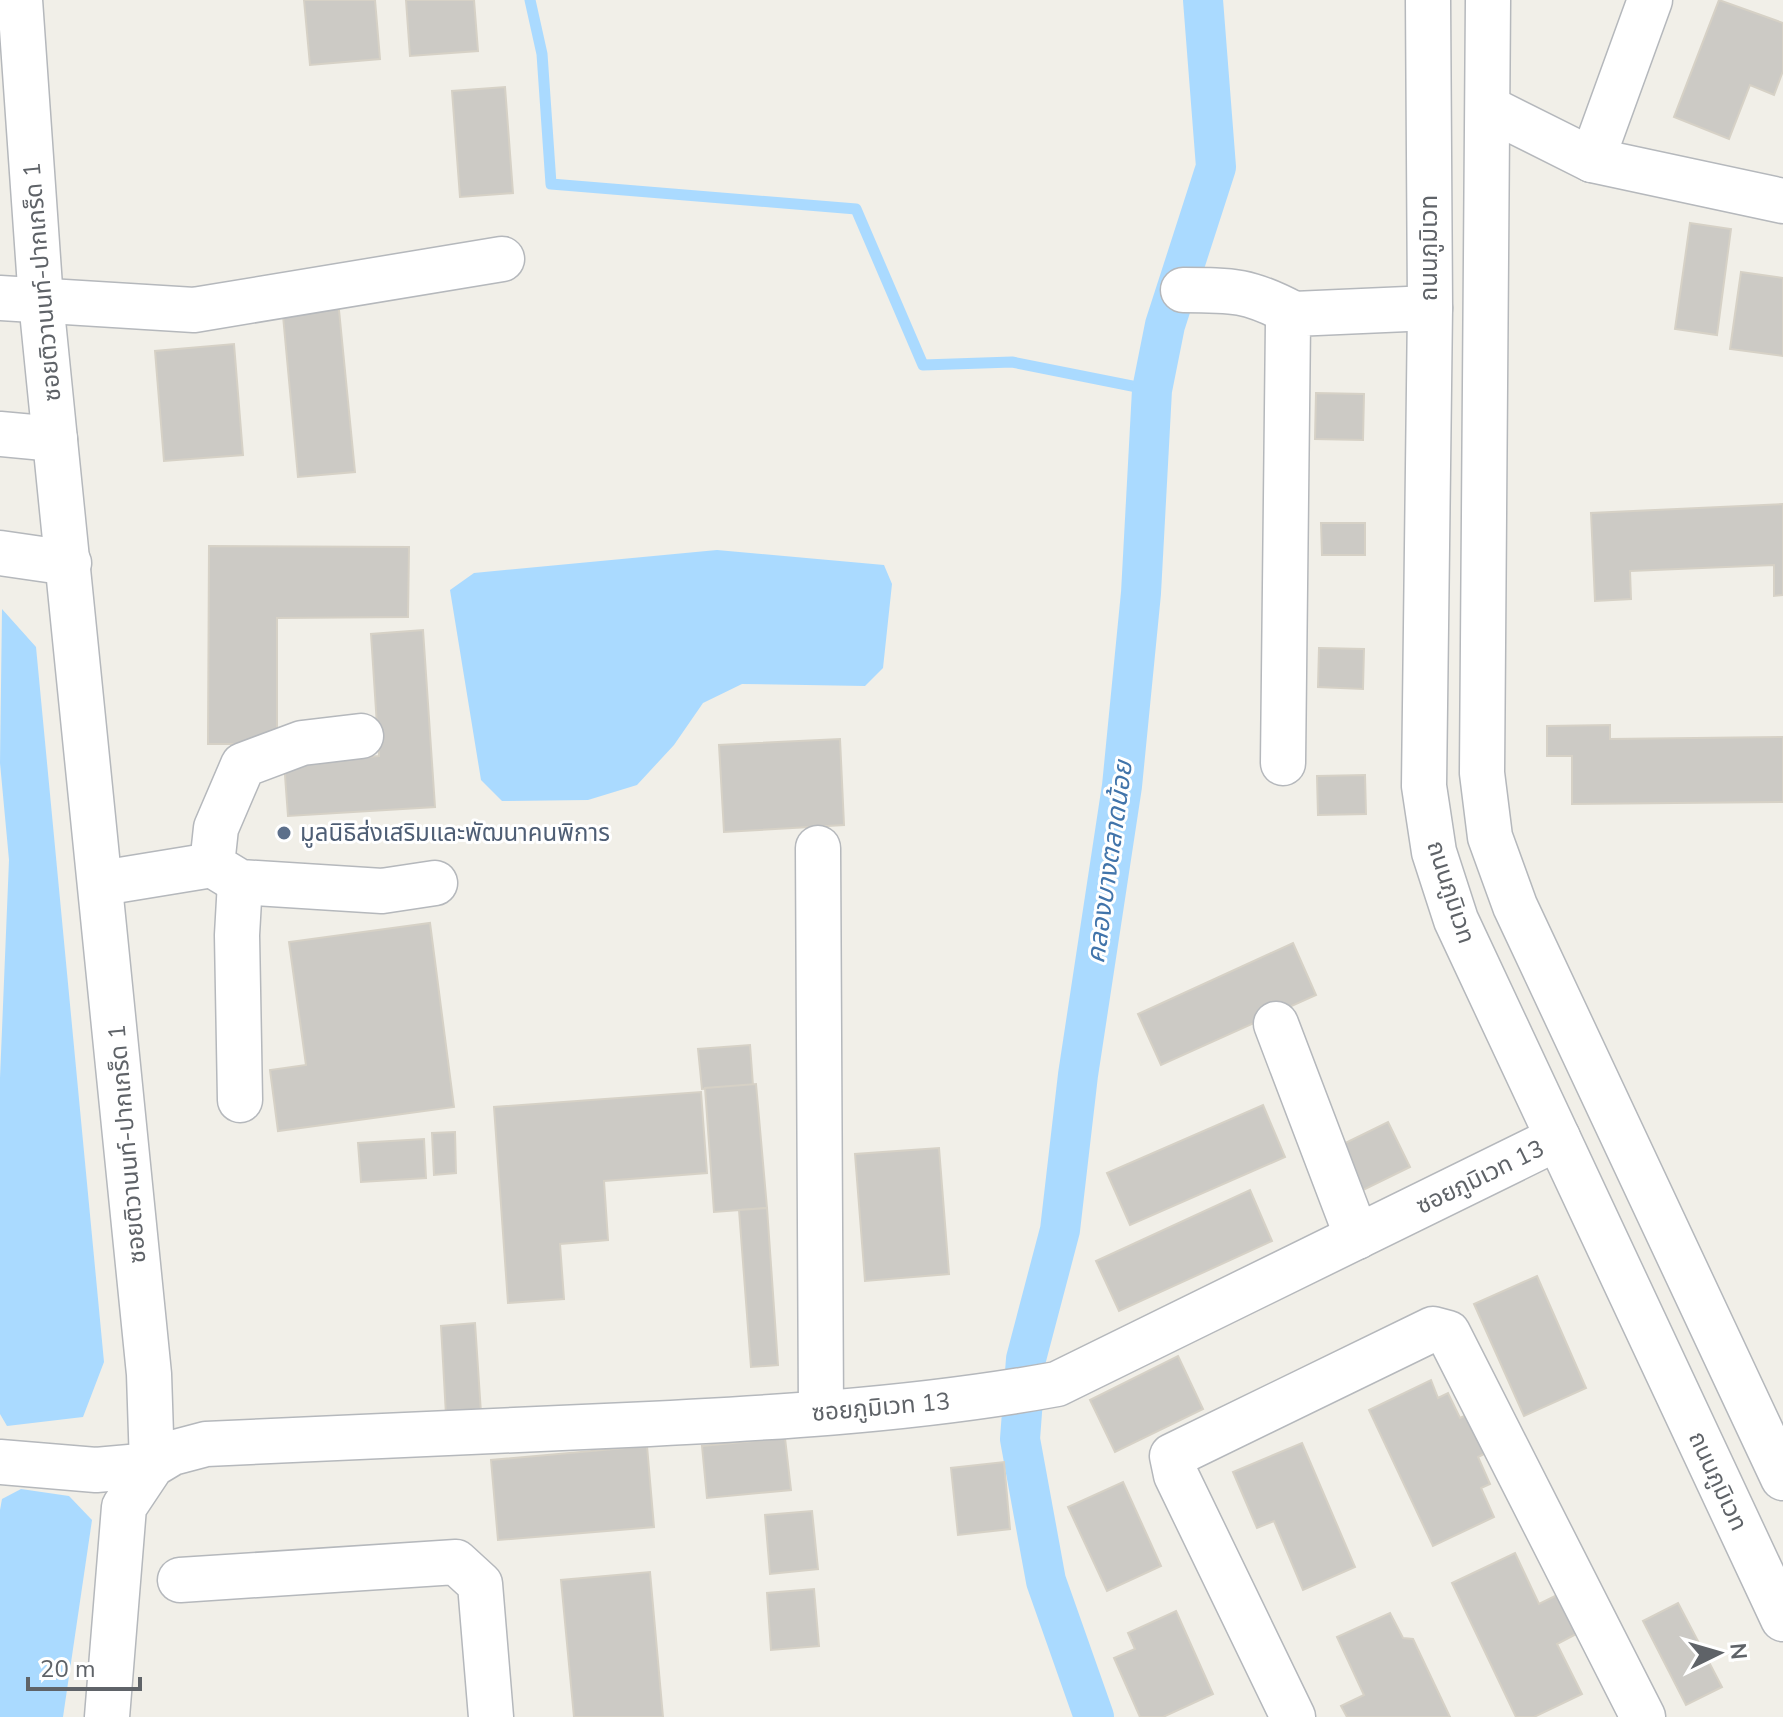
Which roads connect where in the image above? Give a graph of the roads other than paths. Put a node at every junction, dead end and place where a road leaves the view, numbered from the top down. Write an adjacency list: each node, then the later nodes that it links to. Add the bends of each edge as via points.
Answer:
1 (20, 0): 10 (street, ซอยติวานนท์-ปากเกร็ด 1)
2 (1428, 0): 11 (street, ถนนภูมิเวท)
3 (1488, 0): 5 (street)
4 (1650, 0): 6 (street)
5 (1490, 109): 6 (street); 30 (street, via 1482,773 1490,837 1515,906)
6 (1592, 160): 7 (street)
7 (1783, 201)
8 (502, 259): 10 (street, via 194,310)
9 (1183, 290): 12 (street, via 1238,290)
10 (21, 299): 14 (street, ซอยติวานนท์-ปากเกร็ด 1)
11 (1430, 308): 12 (street); 25 (street, ถนนภูมิเวท, via 1424,786 1434,852 1456,920)
12 (1294, 314): 18 (street, via 1288,322)
13 (0, 434): 14 (street)
14 (55, 439): 16 (street, ซอยติวานนท์-ปากเกร็ด 1)
15 (0, 553): 16 (street)
16 (69, 563): 21 (street, ซอยติวานนท์-ปากเกร็ด 1)
17 (361, 736): 20 (street, via 302,743 243,765 216,828)
18 (1283, 763)
19 (818, 848): 27 (street)
20 (226, 874): 21 (street); 22 (street, via 382,891); 24 (street, via 237,935)
21 (102, 883): 29 (street, ซอยติวานนท์-ปากเกร็ด 1, via 149,1374)
22 (435, 883)
23 (1276, 1024): 26 (street)
24 (240, 1100)
25 (1558, 1138): 26 (street, ซอยภูมิเวท 13); 32 (street, ถนนภูมิเวท)
26 (1357, 1237): 27 (street, ซอยภูมิเวท 13, via 1057,1384 976,1399)
27 (821, 1412): 29 (street, ซอยภูมิเวท 13, via 206,1444)
28 (0, 1462): 29 (street, via 96,1470)
29 (152, 1465): 33 (street, via 124,1507)
30 (1783, 1478)
31 (180, 1580): 34 (street, via 456,1562 480,1584)
32 (1783, 1619)
33 (107, 1717)
34 (491, 1717)
35 (1293, 1717): 36 (street, via 1176,1475 1172,1456 1441,1329 1448,1333)
36 (1643, 1717)

